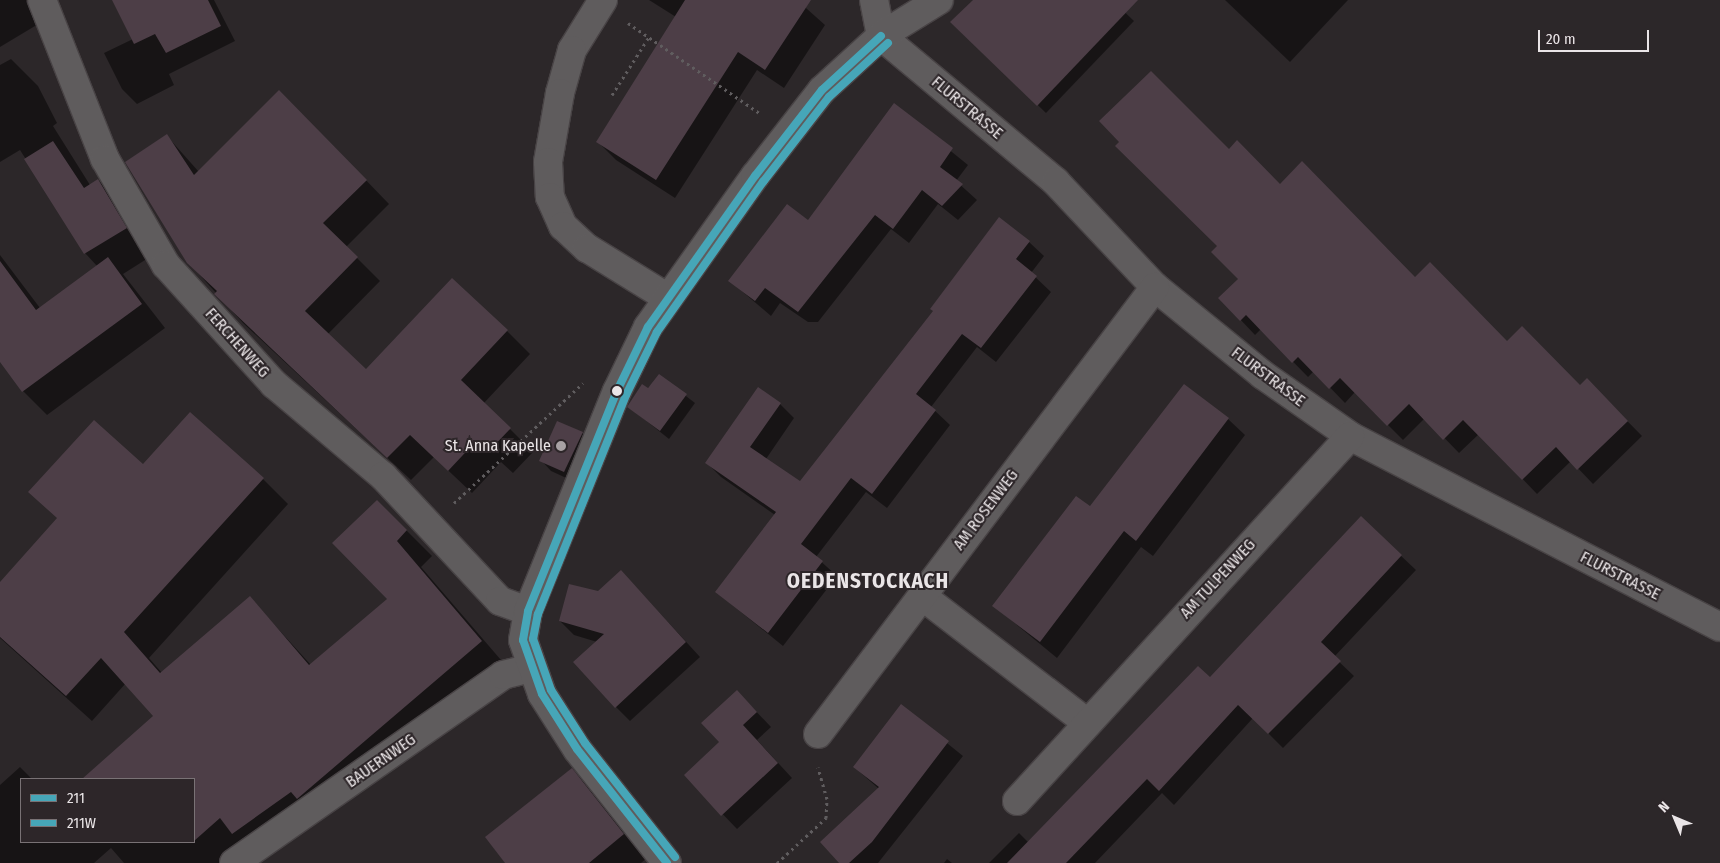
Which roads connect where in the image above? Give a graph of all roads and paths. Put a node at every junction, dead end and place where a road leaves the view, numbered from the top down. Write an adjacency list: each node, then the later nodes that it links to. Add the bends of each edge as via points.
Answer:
1 (42, 0): 13 (street, FERCHENWEG, via 106,159 166,265 274,384 383,476)
2 (874, 0): 5 (street)
3 (940, 0): 5 (street)
4 (602, 2): 6 (path); 10 (street, via 572,50 560,93 548,162 550,197 563,226 587,248)
5 (881, 36): 8 (street, via 822,90); 9 (street, FLURSTRASSE, via 1056,182)
6 (649, 37): 7 (path); 8 (path)
7 (612, 95)
8 (789, 133): 10 (street)
9 (1155, 287): 12 (street, FLURSTRASSE, via 1263,375); 14 (street, AM ROSENWEG)
10 (668, 298): 15 (street, via 630,360)
11 (586, 380): 13 (path)
12 (1350, 436): 16 (street, FLURSTRASSE); 18 (street, AM TULPENWEG)
13 (431, 525): 15 (street, FERCHENWEG, via 500,601)
14 (922, 596): 18 (street); 19 (street, AM ROSENWEG)
15 (528, 611): 17 (street, via 523,640)
16 (1720, 627)
17 (531, 668): 21 (street, BAUERNWEG, via 503,675); 22 (street, via 542,694 577,749)
18 (1086, 722): 20 (street, AM TULPENWEG)
19 (818, 734): 23 (path, via 818,773 827,798 826,818)
20 (1017, 801)
21 (234, 863)
22 (668, 863)
23 (776, 863)

